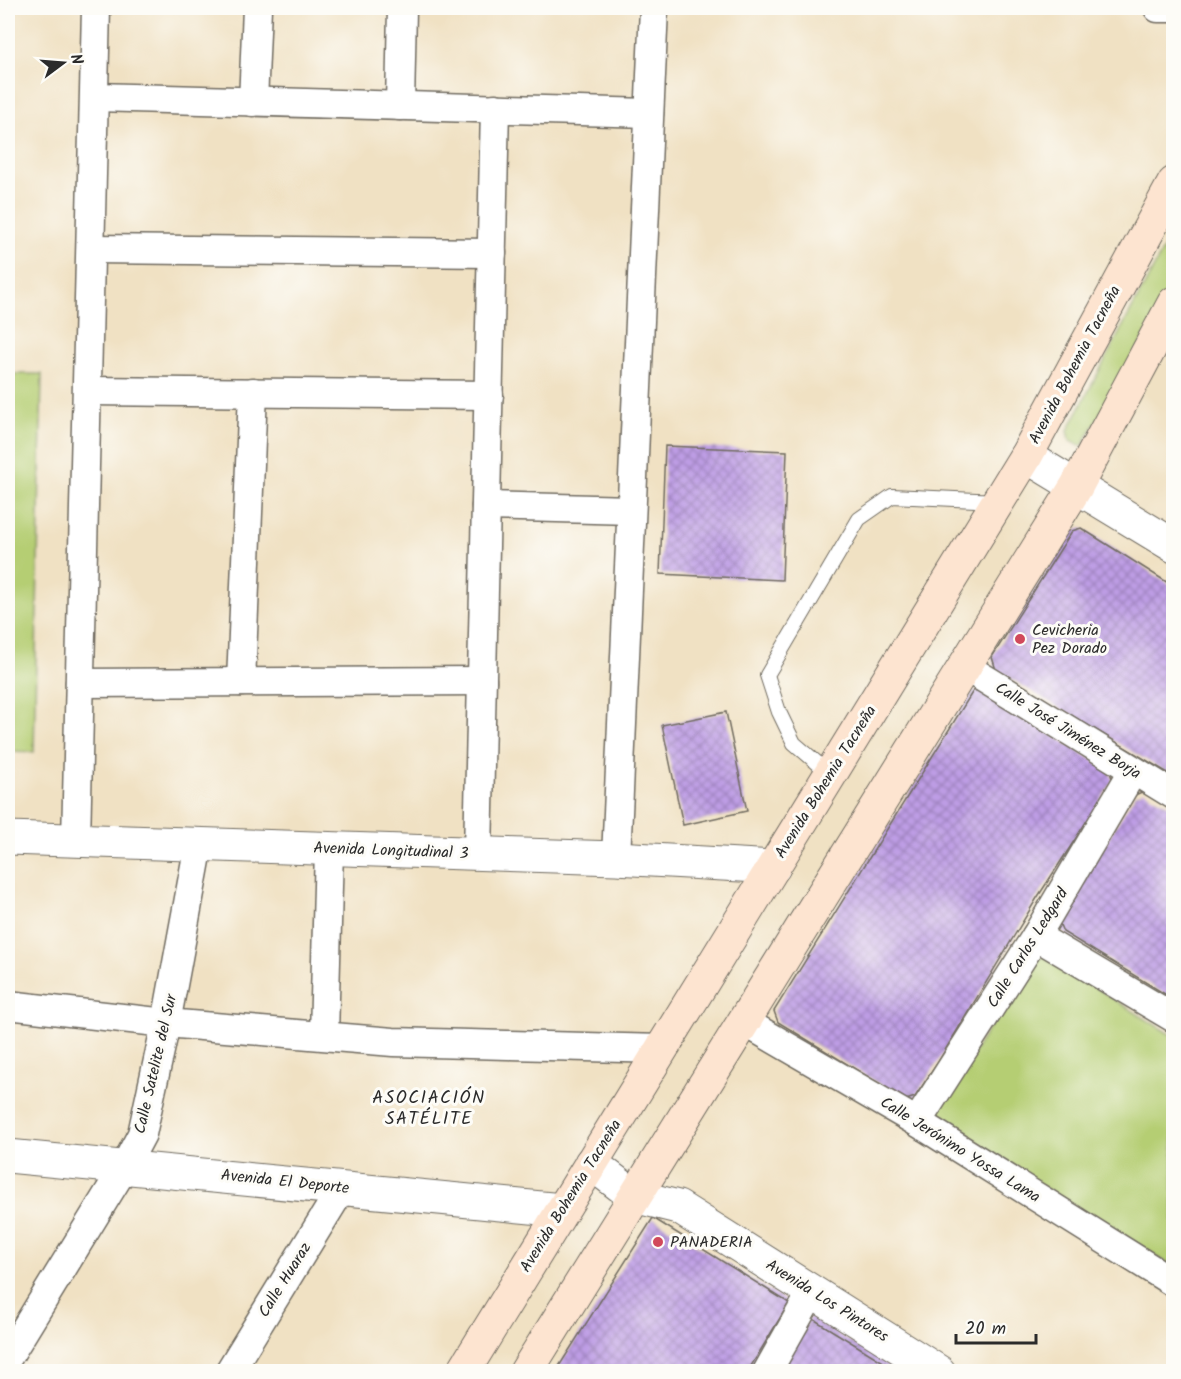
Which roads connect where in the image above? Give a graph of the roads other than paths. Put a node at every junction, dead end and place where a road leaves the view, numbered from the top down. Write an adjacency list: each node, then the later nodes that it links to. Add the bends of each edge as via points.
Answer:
1 (96, 8): 7 (street)
2 (257, 8): 8 (street)
3 (402, 8): 9 (street)
4 (654, 8): 11 (street)
5 (1158, 8): 6 (street)
6 (1173, 8)
7 (96, 97): 8 (street); 13 (street)
8 (253, 102): 9 (street)
9 (400, 106): 10 (street)
10 (495, 108): 11 (street); 14 (street)
11 (649, 113): 23 (street)
12 (1173, 183): 19 (main road, Avenida Bohemia Tacneña)
13 (92, 249): 14 (street); 16 (street)
14 (492, 253): 18 (street)
15 (1173, 303): 20 (main road)
16 (88, 391): 17 (street); 28 (street)
17 (253, 393): 18 (street); 27 (street)
18 (489, 395): 22 (street)
19 (1026, 456): 20 (street); 21 (main road, Avenida Bohemia Tacneña)
20 (1076, 486): 24 (street); 25 (main road)
21 (999, 501): 30 (main road, Avenida Bohemia Tacneña); 30 (lane, via 892,496 858,519 767,675 794,743)
22 (486, 506): 23 (street); 26 (street)
23 (631, 510): 37 (street)
24 (1173, 546)
25 (964, 666): 29 (street, Calle José Jiménez Borja); 42 (main road)
26 (482, 681): 27 (street); 36 (street)
27 (241, 682): 28 (street)
28 (80, 683): 33 (street)
29 (1133, 771): 31 (street, Calle José Jiménez Borja); 39 (street, Calle Carlos Ledgard)
30 (830, 774): 38 (main road, Avenida Bohemia Tacneña)
31 (1173, 795)
32 (8, 838): 33 (street, Avenida Longitudinal 3)
33 (76, 840): 34 (street, Avenida Longitudinal 3)
34 (200, 844): 35 (street, Avenida Longitudinal 3); 43 (street, Calle Satelite del Sur)
35 (329, 849): 36 (street, Avenida Longitudinal 3); 44 (street)
36 (478, 854): 37 (street, Avenida Longitudinal 3)
37 (616, 858): 38 (street, Avenida Longitudinal 3)
38 (774, 867): 45 (main road, Avenida Bohemia Tacneña)
39 (1036, 936): 41 (street); 46 (street, Calle Carlos Ledgard)
40 (8, 1005): 43 (street)
41 (1173, 1018)
42 (743, 1021): 46 (street, Calle Jerónimo Yossa Lama); 51 (main road)
43 (166, 1023): 44 (street); 49 (street, Calle Satelite del Sur, via 142,1134)
44 (324, 1035): 45 (street, via 393,1042)
45 (662, 1049): 48 (main road, Avenida Bohemia Tacneña)
46 (917, 1122): 53 (street, Calle Jerónimo Yossa Lama)
47 (8, 1156): 49 (street, Avenida El Deporte)
48 (591, 1163): 51 (street, Avenida Los Pintores); 52 (main road, Avenida Bohemia Tacneña)
49 (125, 1166): 50 (street, Avenida El Deporte); 55 (street, Calle Satelite del Sur)
50 (342, 1188): 52 (street, Avenida El Deporte); 56 (street, Calle Huaraz)
51 (634, 1196): 54 (street, Avenida Los Pintores, via 678,1207); 58 (main road)
52 (562, 1210): 57 (main road, Avenida Bohemia Tacneña)
53 (1173, 1283)
54 (812, 1292): 59 (street); 60 (street, Avenida Los Pintores)
55 (8, 1357)
56 (229, 1371)
57 (463, 1371)
58 (526, 1371)
59 (766, 1371)
60 (939, 1371)

